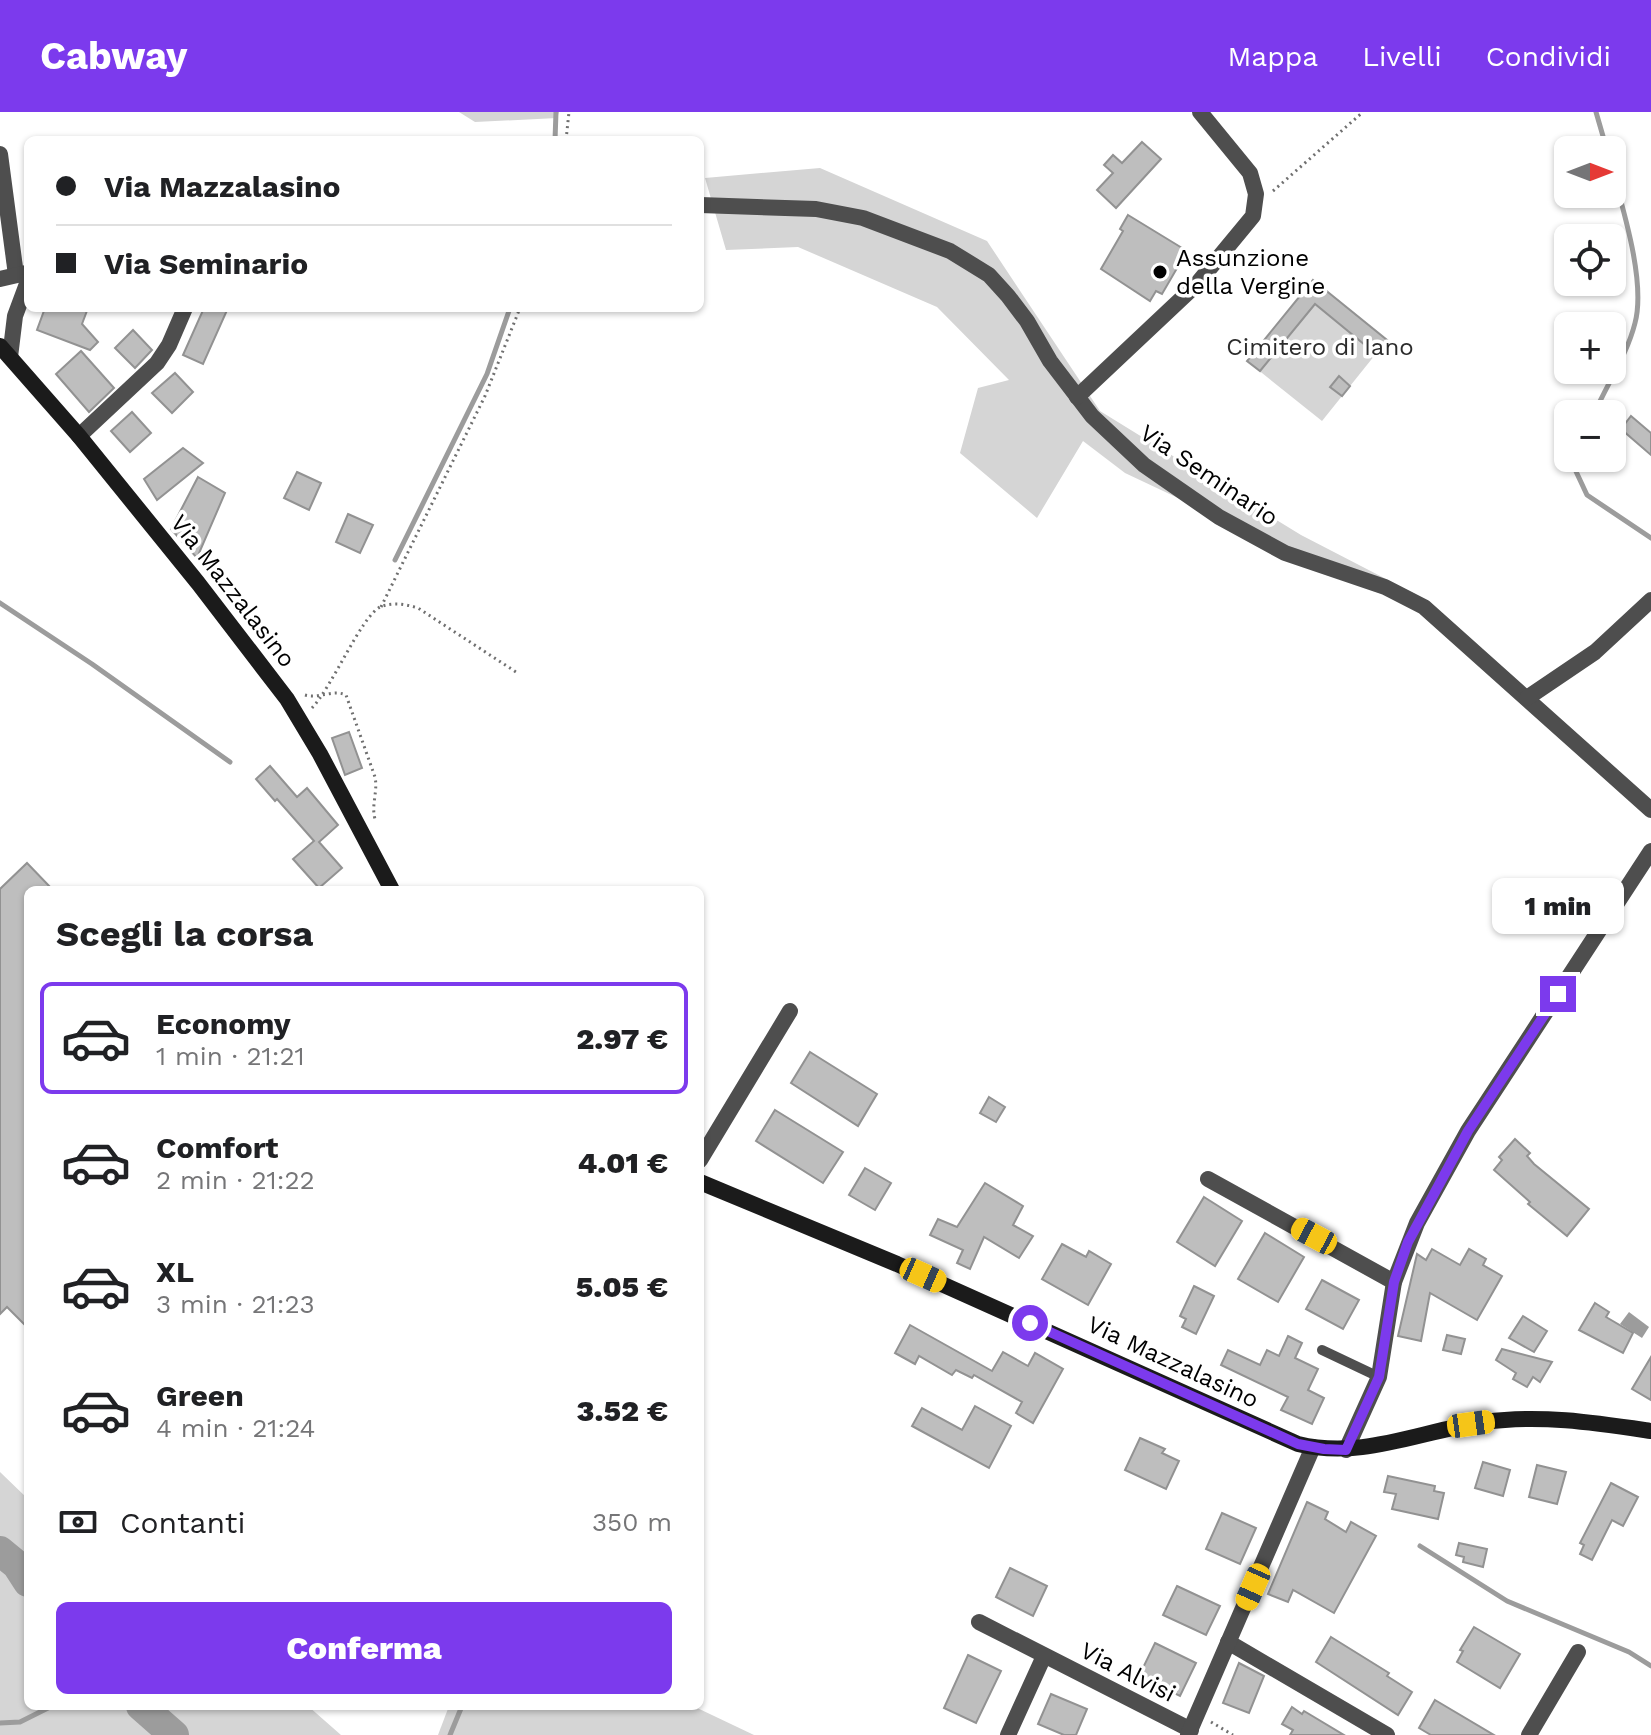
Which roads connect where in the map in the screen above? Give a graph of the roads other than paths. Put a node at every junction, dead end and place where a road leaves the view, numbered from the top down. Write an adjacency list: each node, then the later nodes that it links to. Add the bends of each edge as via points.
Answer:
1 (1200, 112): 7 (street, via 1255,183 1249,224 1196,285)
2 (0, 154): 4 (street)
3 (704, 205): 7 (street, Via Seminario, via 816,209 863,218 950,251 989,275 1008,296)
4 (18, 277): 6 (street)
5 (183, 312): 8 (street, via 157,363)
6 (5, 352): 8 (main road, Via Mazzalasino)
7 (1077, 397): 10 (street, Via Seminario, via 1126,451 1219,517 1285,553 1385,587 1424,607)
8 (79, 436): 13 (main road, Via Mazzalasino, via 301,718)
9 (1651, 600): 10 (street, via 1595,652)
10 (1527, 698): 11 (street, Via Seminario)
11 (1651, 810)
12 (1651, 851): 18 (street, via 1452,1158 1412,1232)
13 (390, 886)
14 (790, 1011): 15 (street)
15 (704, 1153)
16 (1208, 1179): 18 (street)
17 (704, 1184): 22 (main road, Via Mazzalasino, via 897,1264 1256,1427)
18 (1394, 1282): 20 (street)
19 (1322, 1350): 20 (lane)
20 (1379, 1377): 23 (street)
21 (1651, 1431): 23 (main road, Via Mazzalasino, via 1505,1420)
22 (1313, 1447): 23 (main road, Via Mazzalasino); 25 (street)
23 (1346, 1450)
24 (979, 1622): 27 (street, Via Alvisi)
25 (1228, 1642): 28 (street); 30 (street)
26 (1578, 1652): 31 (street)
27 (1044, 1656): 28 (street, Via Alvisi); 29 (street, Via Alvisi)
28 (1192, 1726)
29 (1008, 1735)
30 (1387, 1735)
31 (1529, 1735)

